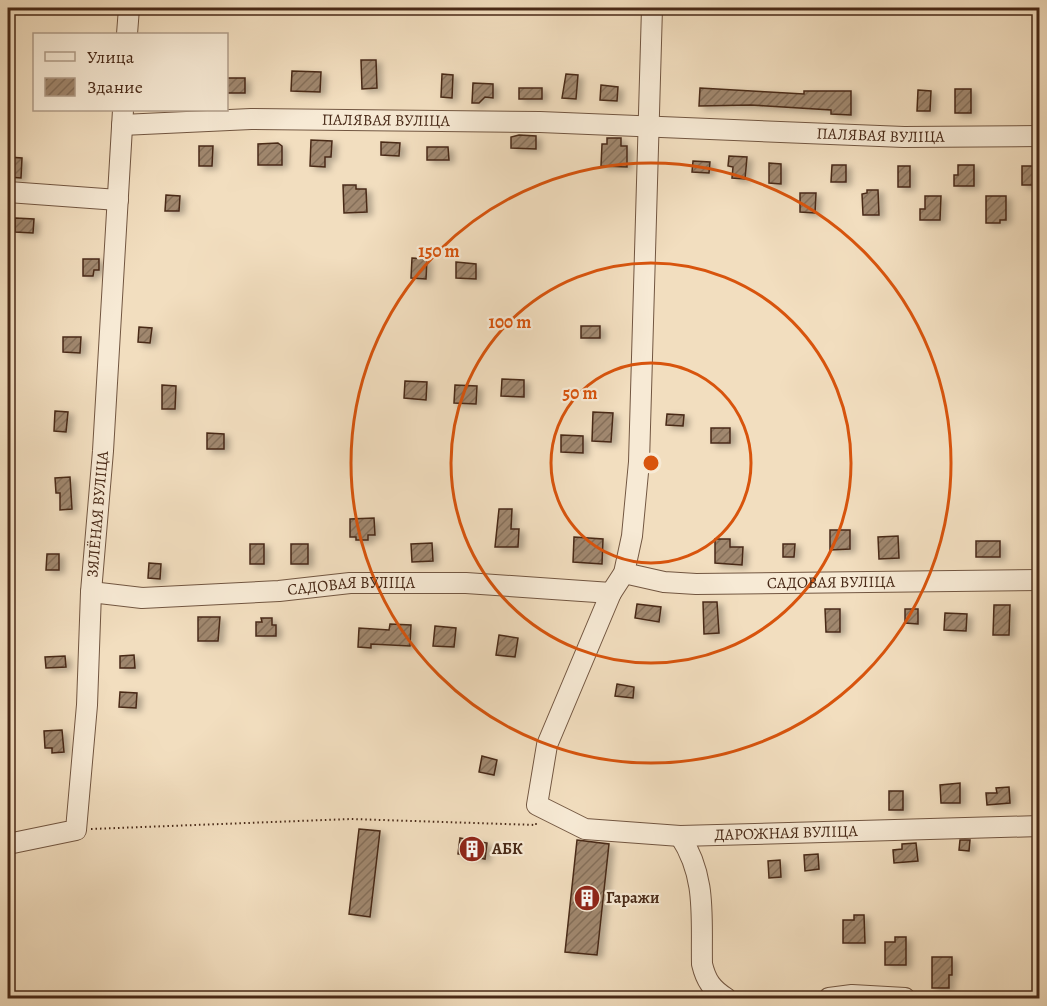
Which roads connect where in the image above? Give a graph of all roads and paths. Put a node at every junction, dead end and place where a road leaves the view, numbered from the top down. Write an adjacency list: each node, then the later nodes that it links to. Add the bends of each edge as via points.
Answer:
1 (129, 8): 3 (street)
2 (652, 8): 5 (street)
3 (128, 33)
4 (123, 117): 5 (street, ПАЛЯВАЯ ВУЛІЦА); 8 (street, ЗЯЛЁНАЯ ВУЛІЦА)
5 (649, 125): 6 (street, ПАЛЯВАЯ ВУЛІЦА, via 684,130 904,138); 9 (street, via 639,462)
6 (1040, 136)
7 (8, 192): 8 (street)
8 (118, 200): 11 (street, ЗЯЛЁНАЯ ВУЛІЦА)
9 (624, 573): 10 (street, САДОВАЯ ВУЛІЦА, via 696,584); 12 (street)
10 (1040, 580)
11 (91, 592): 12 (street, САДОВАЯ ВУЛІЦА, via 142,598 350,583 466,583); 15 (street, ЗЯЛЁНАЯ ВУЛІЦА, via 87,705)
12 (611, 592): 13 (street, via 547,745)
13 (537, 805): 15 (path, via 536,825 351,819); 16 (street, ДАРОЖНАЯ ВУЛІЦА, via 585,829)
14 (1040, 826): 16 (street, ДАРОЖНАЯ ВУЛІЦА)
15 (76, 830): 17 (street)
16 (680, 836): 18 (street, via 699,873 705,977)
17 (8, 844)
18 (726, 999)
19 (829, 999): 20 (street, via 852,995)
20 (905, 999)

